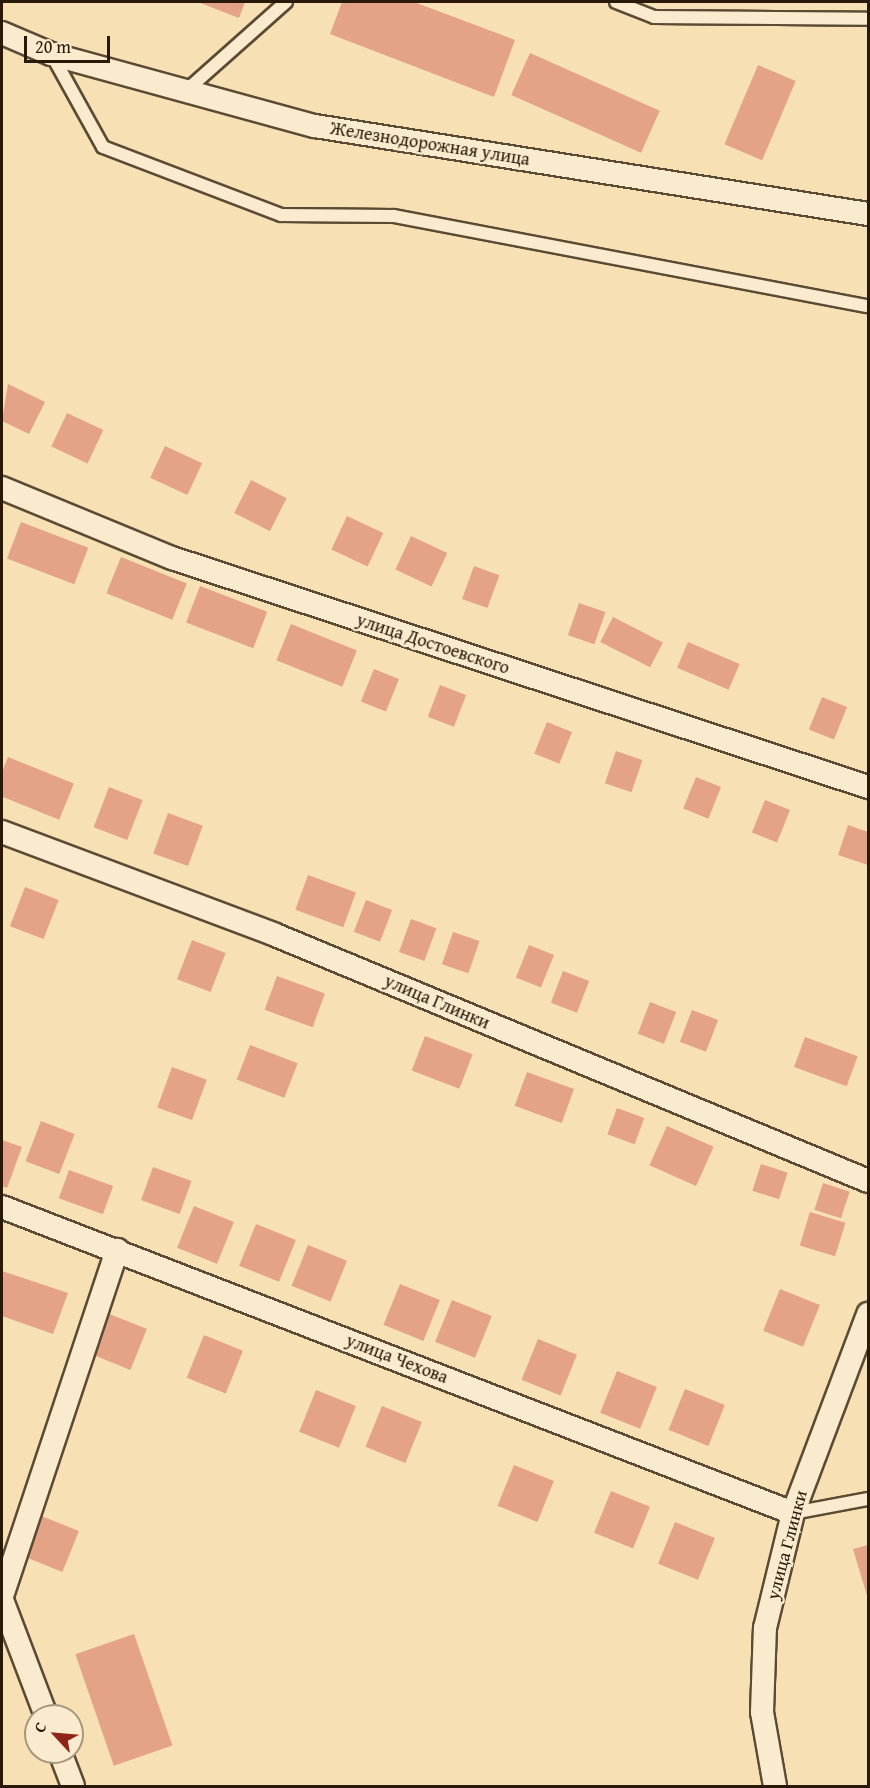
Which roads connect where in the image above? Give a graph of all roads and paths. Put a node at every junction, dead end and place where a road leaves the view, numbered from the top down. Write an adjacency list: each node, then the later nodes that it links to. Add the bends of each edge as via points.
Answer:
1 (286, 2): 6 (lane)
2 (616, 2): 3 (lane, via 654,16)
3 (868, 19)
4 (2, 33): 5 (street, Железнодорожная улица)
5 (51, 54): 6 (street, Железнодорожная улица); 8 (lane, via 103,147 280,215 394,216)
6 (188, 88): 7 (street, Железнодорожная улица, via 315,126)
7 (868, 214)
8 (868, 306)
9 (2, 488): 10 (street, улица Достоевского, via 172,558)
10 (868, 787)
11 (2, 832): 12 (street, улица Глинки, via 273,934)
12 (868, 1181)
13 (2, 1207): 14 (street, улица Чехова)
14 (117, 1250): 17 (street, улица Чехова); 18 (street)
15 (868, 1314): 17 (street, улица Глинки)
16 (868, 1499): 17 (lane)
17 (793, 1513): 22 (street, улица Глинки, via 765,1628 762,1712)
18 (2, 1598): 19 (street)
19 (42, 1704)
20 (65, 1764): 21 (street)
21 (73, 1786)
22 (775, 1786)

